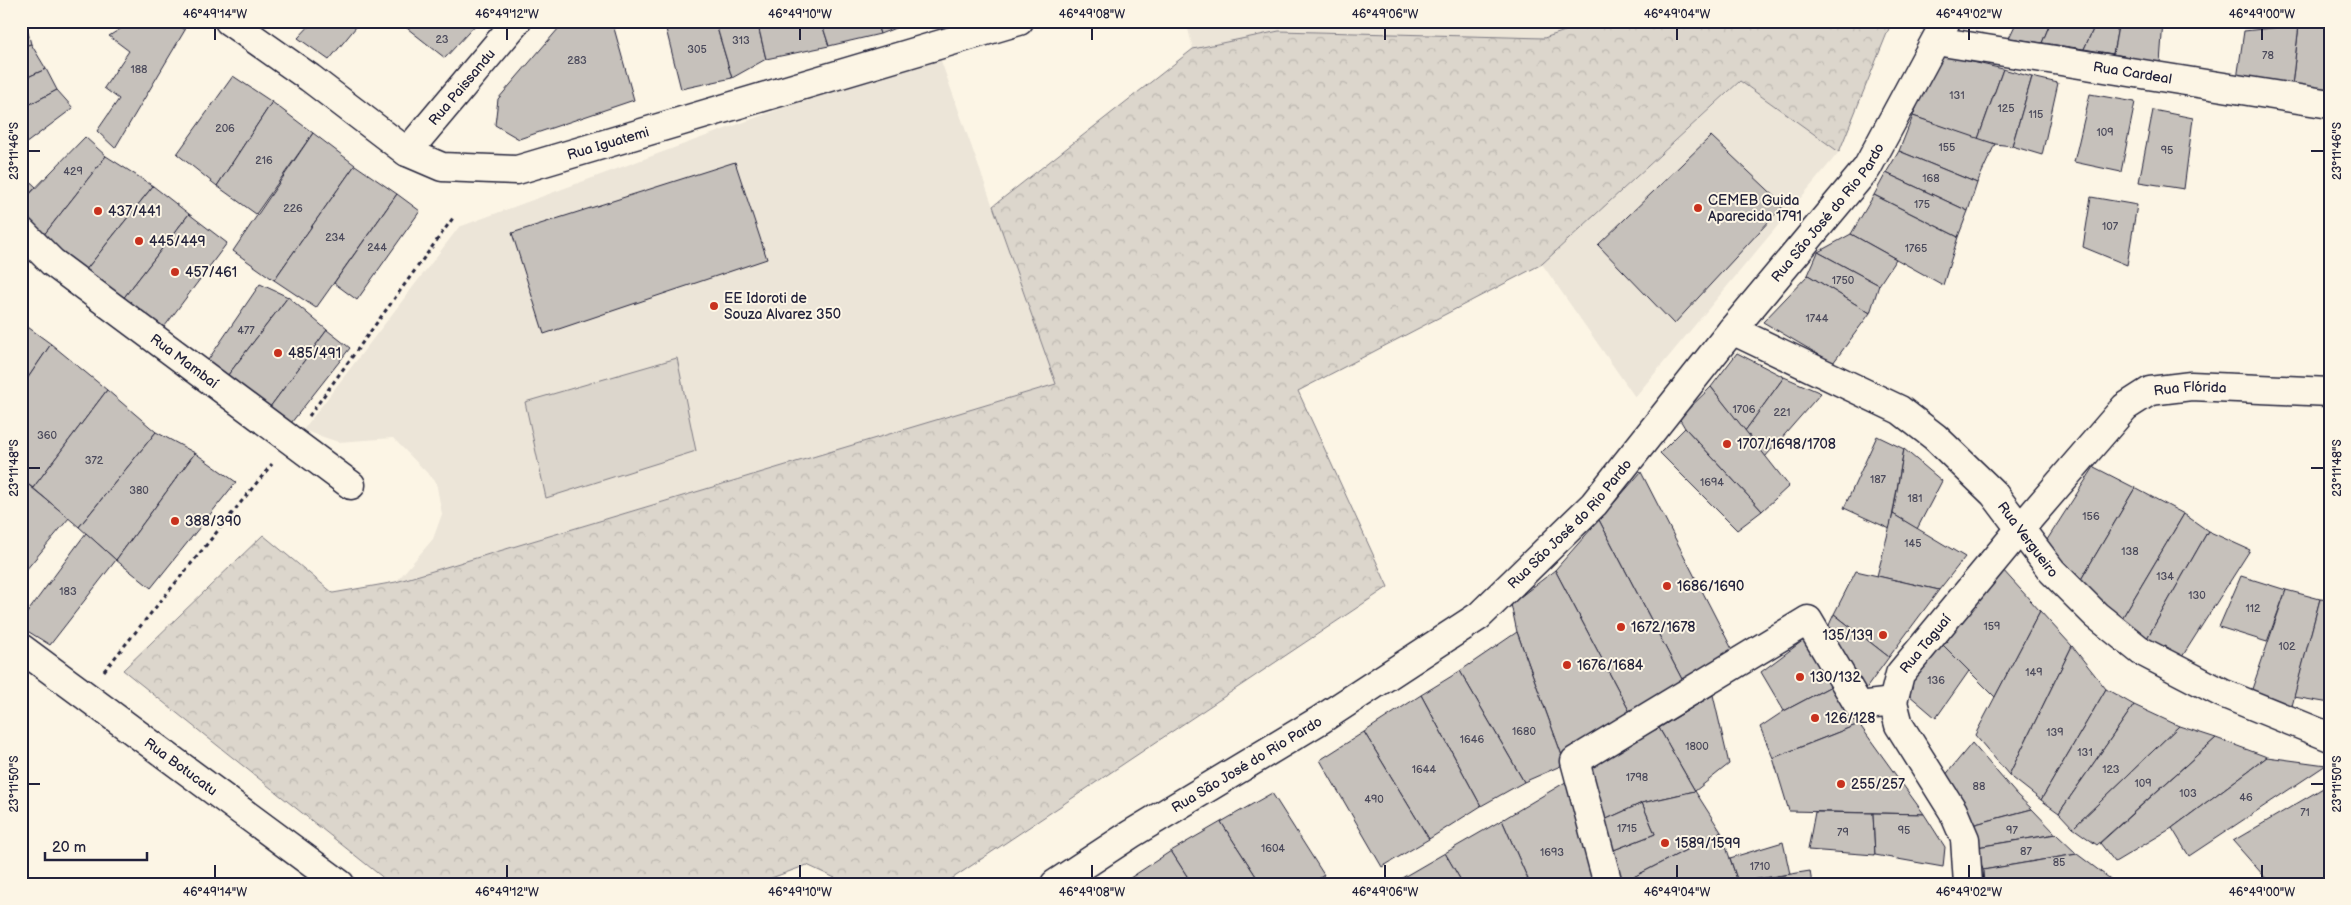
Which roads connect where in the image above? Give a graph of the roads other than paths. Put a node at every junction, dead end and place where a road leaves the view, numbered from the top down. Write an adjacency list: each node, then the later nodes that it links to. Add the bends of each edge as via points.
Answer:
1 (229, 21): 6 (street, Rua Iguatemi)
2 (517, 21): 6 (street, Rua Paissandu)
3 (1019, 21): 6 (street, Rua Iguatemi, via 517,170 442,167)
4 (1941, 31): 5 (street, Rua Cardeal); 8 (street, Rua São José do Rio Pardo, via 1867,168)
5 (2330, 104)
6 (407, 152)
7 (21, 231): 10 (street, Rua Mambaí, via 52,262)
8 (1732, 330): 11 (street, Rua Vergueiro, via 1900,410 1935,437 1994,494); 16 (street, Rua São José do Rio Pardo, via 1594,504 1479,616 1320,720 1131,834)
9 (2330, 392): 11 (street, Rua Flórida, via 2191,386 2150,391 2125,407)
10 (351, 485)
11 (2020, 529): 13 (street, Rua Taguaí, via 1900,674); 14 (street, Rua Vergueiro, via 2052,571 2096,615 2141,651 2222,693)
12 (21, 648): 15 (street, Rua Botucatu)
13 (1893, 702): 17 (street, via 1859,706 1808,620 1575,762); 18 (street, Rua Taguaí, via 1899,725 1953,811 1965,840)
14 (2330, 737)
15 (340, 884)
16 (1055, 884)
17 (1608, 884)
18 (1968, 884)

